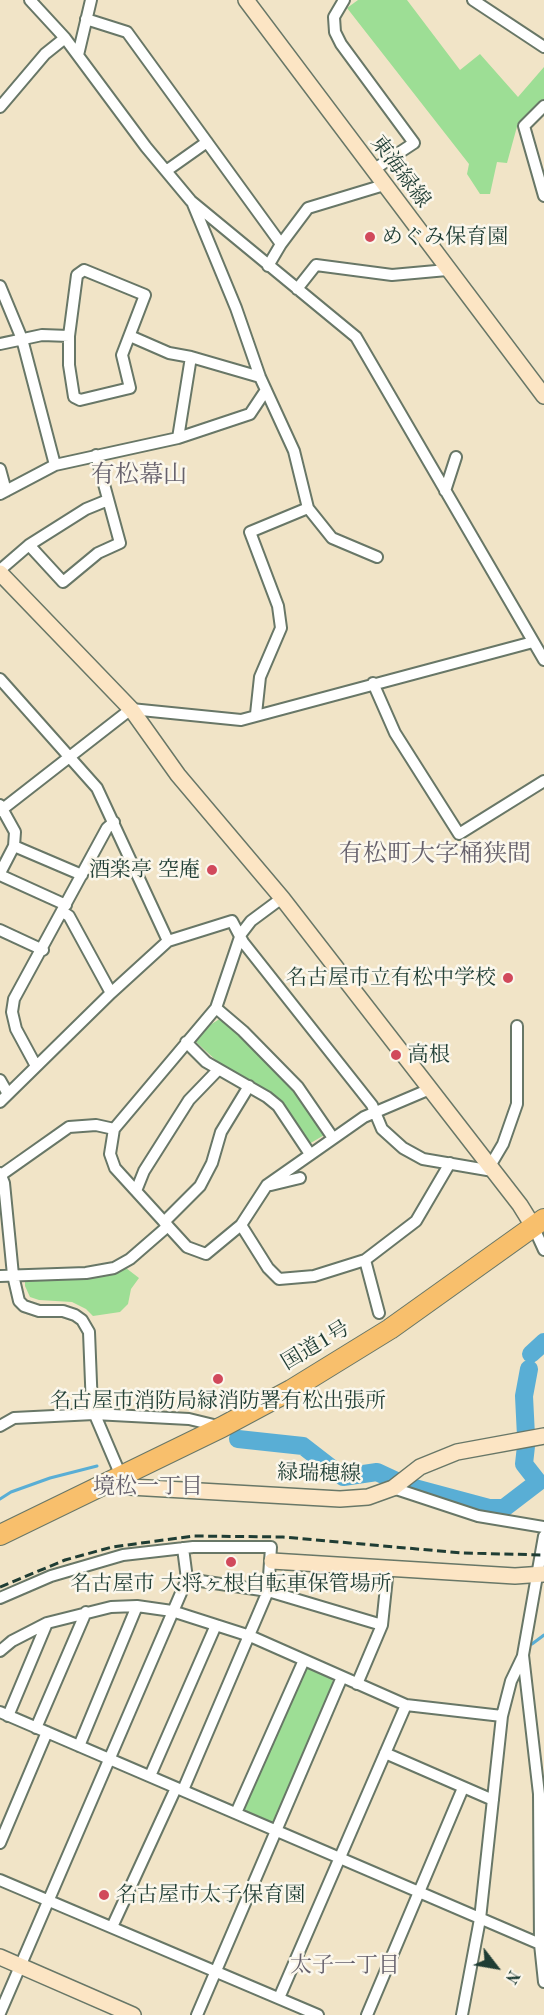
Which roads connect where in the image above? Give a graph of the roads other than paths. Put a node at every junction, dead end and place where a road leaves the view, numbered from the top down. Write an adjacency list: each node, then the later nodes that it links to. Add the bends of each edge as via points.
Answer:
1 (30, 0): 7 (street)
2 (91, 0): 6 (street)
3 (246, 0): 13 (street, 東海緑線)
4 (344, 0): 13 (street, via 334,17 335,32 414,143)
5 (474, 0): 8 (street)
6 (86, 19): 9 (street); 12 (street, via 127,32)
7 (65, 38): 9 (street); 11 (street, via 45,54)
8 (541, 40)
9 (78, 55): 14 (street)
10 (544, 106): 16 (street, via 524,126)
11 (0, 107)
12 (207, 142): 14 (street); 18 (street)
13 (373, 170): 15 (street, 東海緑線)
14 (166, 171): 17 (street)
15 (384, 185): 18 (street, via 308,208); 20 (street, 東海緑線)
16 (544, 196)
17 (191, 201): 19 (street); 28 (street)
18 (281, 244): 19 (street)
19 (268, 266): 22 (street)
20 (447, 270): 22 (street, via 392,275 316,265); 30 (street, 東海緑線)
21 (0, 286): 25 (street)
22 (297, 289): 36 (street, via 356,337)
23 (69, 336): 24 (street, via 74,397 80,400 130,388 122,355); 24 (street, via 77,275 84,270 145,295); 25 (street)
24 (130, 336): 27 (street, via 169,353)
25 (22, 339): 26 (street); 34 (street)
26 (0, 344)
27 (191, 357): 28 (street); 31 (street)
28 (260, 377): 29 (street)
29 (266, 390): 31 (street, via 250,414); 39 (street, via 294,451)
30 (544, 396)
31 (178, 438): 32 (street)
32 (96, 455): 34 (street); 38 (street)
33 (456, 458): 36 (street)
34 (55, 465): 37 (street)
35 (0, 469): 37 (street)
36 (445, 491): 43 (street)
37 (3, 492)
38 (108, 500): 40 (street, via 86,509); 40 (street, via 120,543 98,553 63,582)
39 (308, 508): 41 (street, via 332,537); 48 (street, via 250,532 278,606 281,628 260,677)
40 (29, 545): 42 (street)
41 (377, 557)
42 (0, 571): 47 (street)
43 (533, 642): 44 (street); 46 (street)
44 (544, 660)
45 (0, 679): 49 (street)
46 (373, 682): 48 (street); 50 (street, via 395,733 459,834)
47 (131, 709): 48 (street, via 241,720); 49 (street); 56 (street, via 178,775)
48 (256, 714)
49 (69, 758): 51 (street); 52 (street, via 96,788)
50 (544, 781)
51 (1, 808): 53 (street, via 15,832)
52 (114, 822): 55 (street, via 106,828); 60 (street)
53 (14, 846): 54 (street); 55 (street)
54 (0, 874): 57 (street)
55 (82, 875): 57 (street)
56 (282, 898): 59 (street, via 251,921); 70 (street)
57 (65, 908): 61 (street); 62 (street)
58 (1, 933): 61 (street)
59 (241, 934): 60 (street, via 232,921); 63 (street); 72 (street, via 243,942 372,1105)
60 (168, 941): 62 (street)
61 (43, 950): 66 (street, via 19,988 12,1012 16,1029)
62 (111, 993): 66 (street)
63 (216, 1008): 65 (street); 74 (street, via 298,1087)
64 (517, 1026): 77 (street, via 517,1104)
65 (186, 1042): 67 (street); 73 (street)
66 (36, 1066): 71 (street)
67 (218, 1070): 69 (street); 81 (street, via 189,1100 144,1171)
68 (0, 1080): 71 (street)
69 (249, 1086): 75 (street, via 278,1106); 83 (street, via 221,1132 200,1186)
70 (430, 1089): 72 (street); 77 (street)
71 (4, 1098)
72 (373, 1112): 74 (street); 76 (street, via 382,1129 403,1148 423,1159)
73 (114, 1130): 78 (street, via 96,1125 69,1127); 81 (street, via 112,1162)
74 (333, 1138): 75 (street)
75 (310, 1154): 80 (street)
76 (450, 1164): 77 (street); 86 (street, via 416,1221)
77 (492, 1168): 82 (street)
78 (0, 1174): 87 (street)
79 (300, 1178): 80 (street)
80 (267, 1185): 84 (street)
81 (136, 1191): 83 (street)
82 (539, 1222): 85 (street); 92 (highway, 国道1号, via 390,1329)
83 (166, 1224): 84 (street, via 187,1247 206,1254); 87 (street, via 130,1259 114,1268 86,1273)
84 (241, 1225): 86 (street, via 279,1279 314,1276)
85 (544, 1250)
86 (365, 1260): 89 (street)
87 (13, 1275): 88 (street); 90 (street, via 19,1301 24,1306 39,1311 63,1311 75,1315 86,1326)
88 (0, 1276)
89 (379, 1313)
90 (94, 1414): 91 (street, via 14,1418); 92 (street, via 189,1419); 94 (street)
91 (0, 1425)
92 (222, 1427): 94 (highway, 国道1号)
93 (544, 1436): 95 (street, 緑瑞穂線, via 457,1452 420,1467)
94 (121, 1476): 95 (street, 緑瑞穂線, via 130,1487 340,1499 368,1497); 97 (highway, 国道1号)
95 (397, 1483): 96 (street, via 478,1516)
96 (544, 1527)
97 (0, 1534)
98 (544, 1536): 102 (street)
99 (183, 1548): 100 (street, via 271,1547); 103 (street); 105 (street, via 123,1555 86,1565)
100 (272, 1561): 101 (street); 104 (street)
101 (388, 1568): 102 (street, via 515,1576); 111 (street)
102 (541, 1574): 114 (street)
103 (187, 1579): 104 (street); 107 (street)
104 (268, 1591): 111 (street); 112 (street)
105 (0, 1598)
106 (137, 1606): 107 (street); 108 (street); 123 (street)
107 (172, 1611): 110 (street); 125 (street)
108 (86, 1612): 109 (street); 121 (street)
109 (47, 1623): 113 (street); 119 (street)
110 (216, 1625): 112 (street); 126 (street)
111 (382, 1625): 117 (street)
112 (250, 1636): 115 (street); 128 (street)
113 (0, 1651)
114 (523, 1655): 120 (street); 139 (street, via 539,1794)
115 (304, 1660): 116 (street); 130 (street)
116 (342, 1677): 117 (street); 131 (street)
117 (357, 1684): 118 (street)
118 (406, 1705): 120 (street); 124 (street)
119 (3, 1714): 121 (street)
120 (502, 1716): 129 (street)
121 (36, 1728): 122 (street)
122 (47, 1732): 123 (street); 132 (street)
123 (79, 1746): 125 (street)
124 (385, 1753): 127 (street); 133 (street)
125 (108, 1758): 126 (street); 136 (street)
126 (150, 1776): 128 (street)
127 (463, 1788): 129 (street); 135 (street)
128 (180, 1789): 130 (street); 138 (street)
129 (493, 1800): 137 (street)
130 (236, 1813): 131 (street)
131 (276, 1831): 133 (street); 142 (street)
132 (0, 1843)
133 (340, 1858): 135 (street); 144 (street)
134 (0, 1880): 136 (street)
135 (420, 1893): 137 (street); 149 (street)
136 (49, 1899): 138 (street); 141 (street)
137 (480, 1919): 139 (street); 150 (street)
138 (112, 1927): 142 (street)
139 (540, 1944): 143 (street)
140 (0, 1957): 141 (street)
141 (20, 1966): 145 (street); 146 (street)
142 (216, 1971): 144 (street); 147 (street)
143 (544, 1982)
144 (279, 1998): 148 (street)
145 (0, 2013)
146 (134, 2015)
147 (197, 2015)
148 (318, 2015)
149 (367, 2015)
150 (462, 2015)

